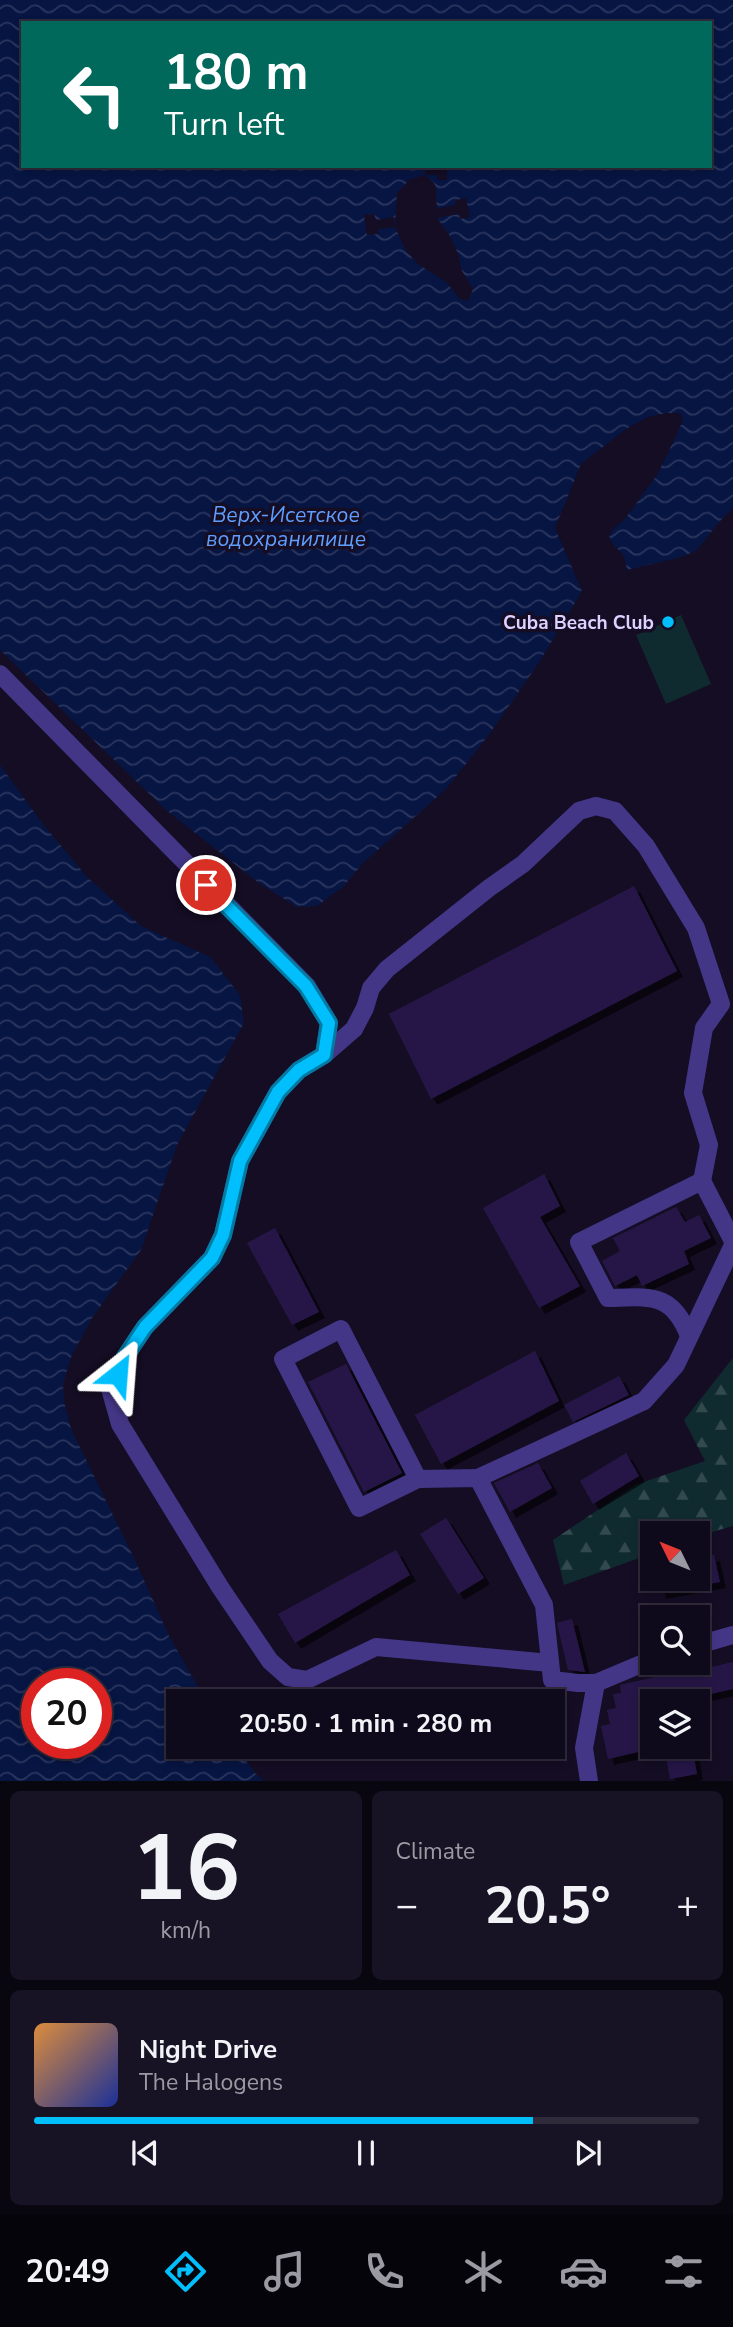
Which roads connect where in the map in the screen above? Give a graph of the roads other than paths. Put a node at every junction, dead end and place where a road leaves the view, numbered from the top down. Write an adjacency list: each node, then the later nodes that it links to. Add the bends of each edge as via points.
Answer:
1 (0, 674): 3 (street, via 306,986 329,1023)
2 (727, 1002): 3 (street, via 696,928 646,846 615,811 596,806 579,811 523,864 387,969 371,988 354,1029); 4 (street, via 704,1028 693,1093 709,1146)
3 (324, 1055): 11 (street, via 299,1070 278,1092 240,1161 223,1235 212,1258 145,1327 125,1357 111,1392 120,1424 220,1587 270,1661 288,1677 307,1680 376,1647)
4 (702, 1181): 5 (street); 6 (street, via 579,1242 608,1298 642,1297 671,1304)
5 (733, 1243): 6 (street)
6 (690, 1336): 7 (street, via 676,1365 644,1401)
7 (478, 1478): 8 (street); 11 (street, via 544,1605)
8 (418, 1479): 8 (street, via 359,1508 283,1359 341,1329)
9 (733, 1635): 10 (street)
10 (710, 1642)
11 (550, 1663): 13 (street, via 552,1680)
12 (640, 1664): 13 (street)
13 (596, 1683): 14 (street, via 584,1748)
14 (589, 1781)

